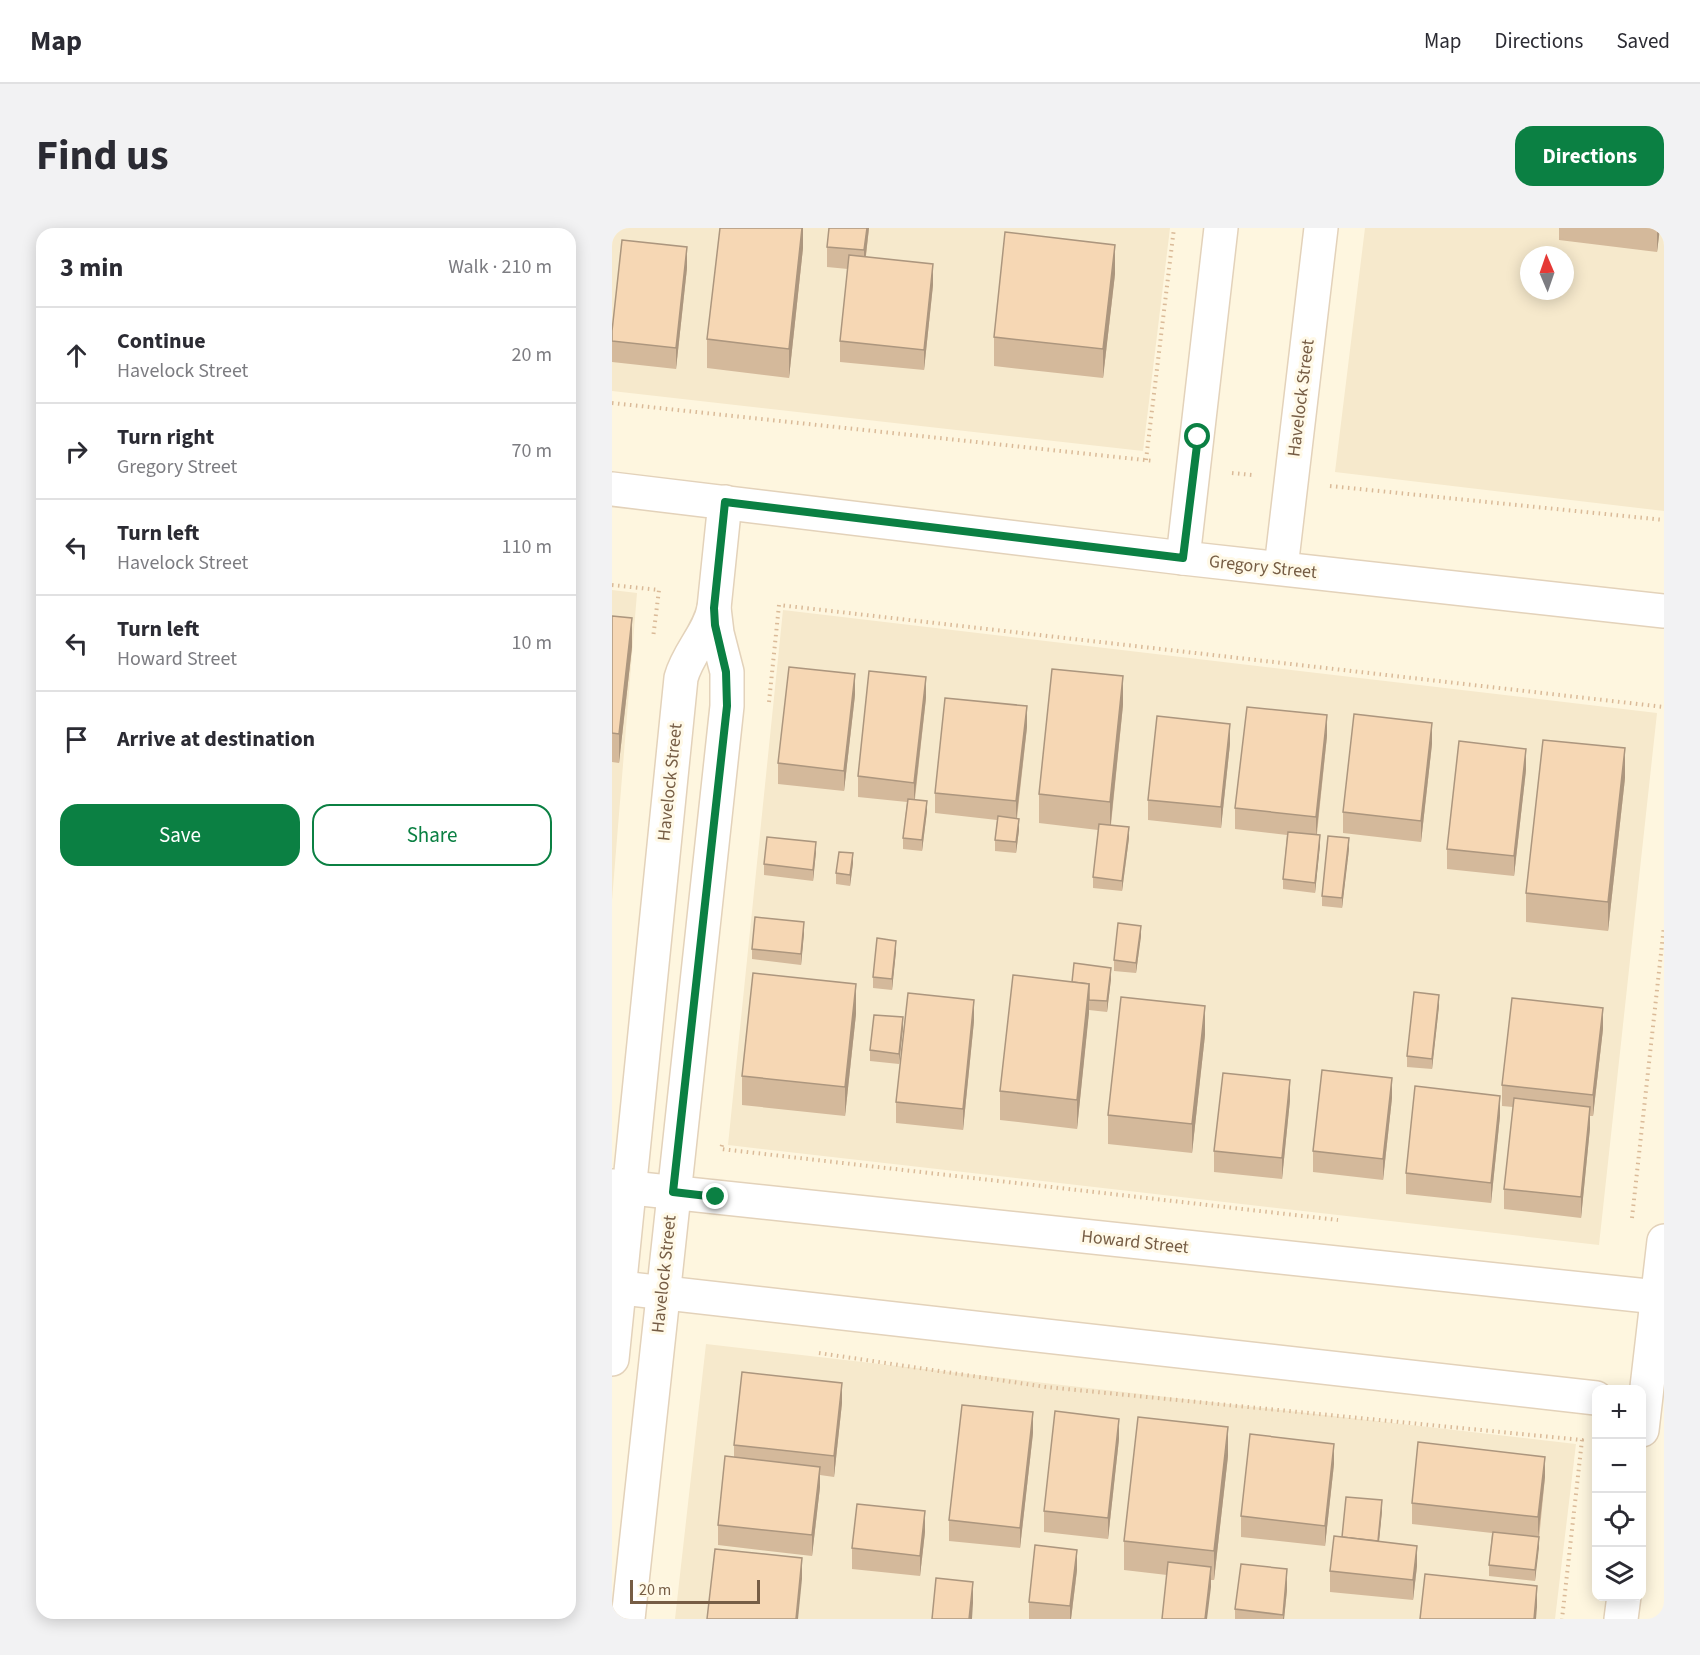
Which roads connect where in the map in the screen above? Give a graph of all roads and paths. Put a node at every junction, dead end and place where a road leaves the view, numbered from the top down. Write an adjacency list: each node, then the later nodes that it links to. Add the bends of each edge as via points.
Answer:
1 (1174, 228): 5 (path)
2 (1221, 228): 6 (street)
3 (1321, 228): 7 (street, Havelock Street)
4 (612, 403): 5 (path)
5 (1146, 460): 6 (path)
6 (1194, 467): 7 (path); 11 (street)
7 (1291, 481): 10 (path); 12 (street, Havelock Street)
8 (612, 489): 9 (street, Gregory Street)
9 (725, 502): 11 (street, Gregory Street); 16 (street, Havelock Street)
10 (1664, 520)
11 (1183, 558): 12 (street, Gregory Street)
12 (1281, 568): 17 (street, Gregory Street)
13 (612, 585): 14 (path)
14 (658, 590)
15 (779, 605): 18 (path)
16 (714, 608): 21 (street, Havelock Street, via 681,678); 22 (street, Havelock Street, via 726,672 727,706)
17 (1664, 611)
18 (1664, 707)
19 (1664, 926): 24 (path)
20 (721, 1149): 23 (path)
21 (621, 1187): 22 (street, Howard Street); 26 (street, Havelock Street)
22 (673, 1192): 27 (street, Havelock Street); 28 (street, Howard Street)
23 (1348, 1221)
24 (1630, 1230)
25 (1664, 1241): 28 (street)
26 (616, 1287): 27 (street); 31 (street, Havelock Street)
27 (662, 1292): 33 (street); 35 (street, Havelock Street)
28 (1657, 1298): 30 (street)
29 (815, 1352): 36 (path, via 1046,1387 1582,1440)
30 (1657, 1355): 32 (street)
31 (612, 1359)
32 (1646, 1397)
33 (1592, 1398)
34 (1624, 1601): 37 (street)
35 (628, 1619)
36 (1562, 1619)
37 (1622, 1619)

